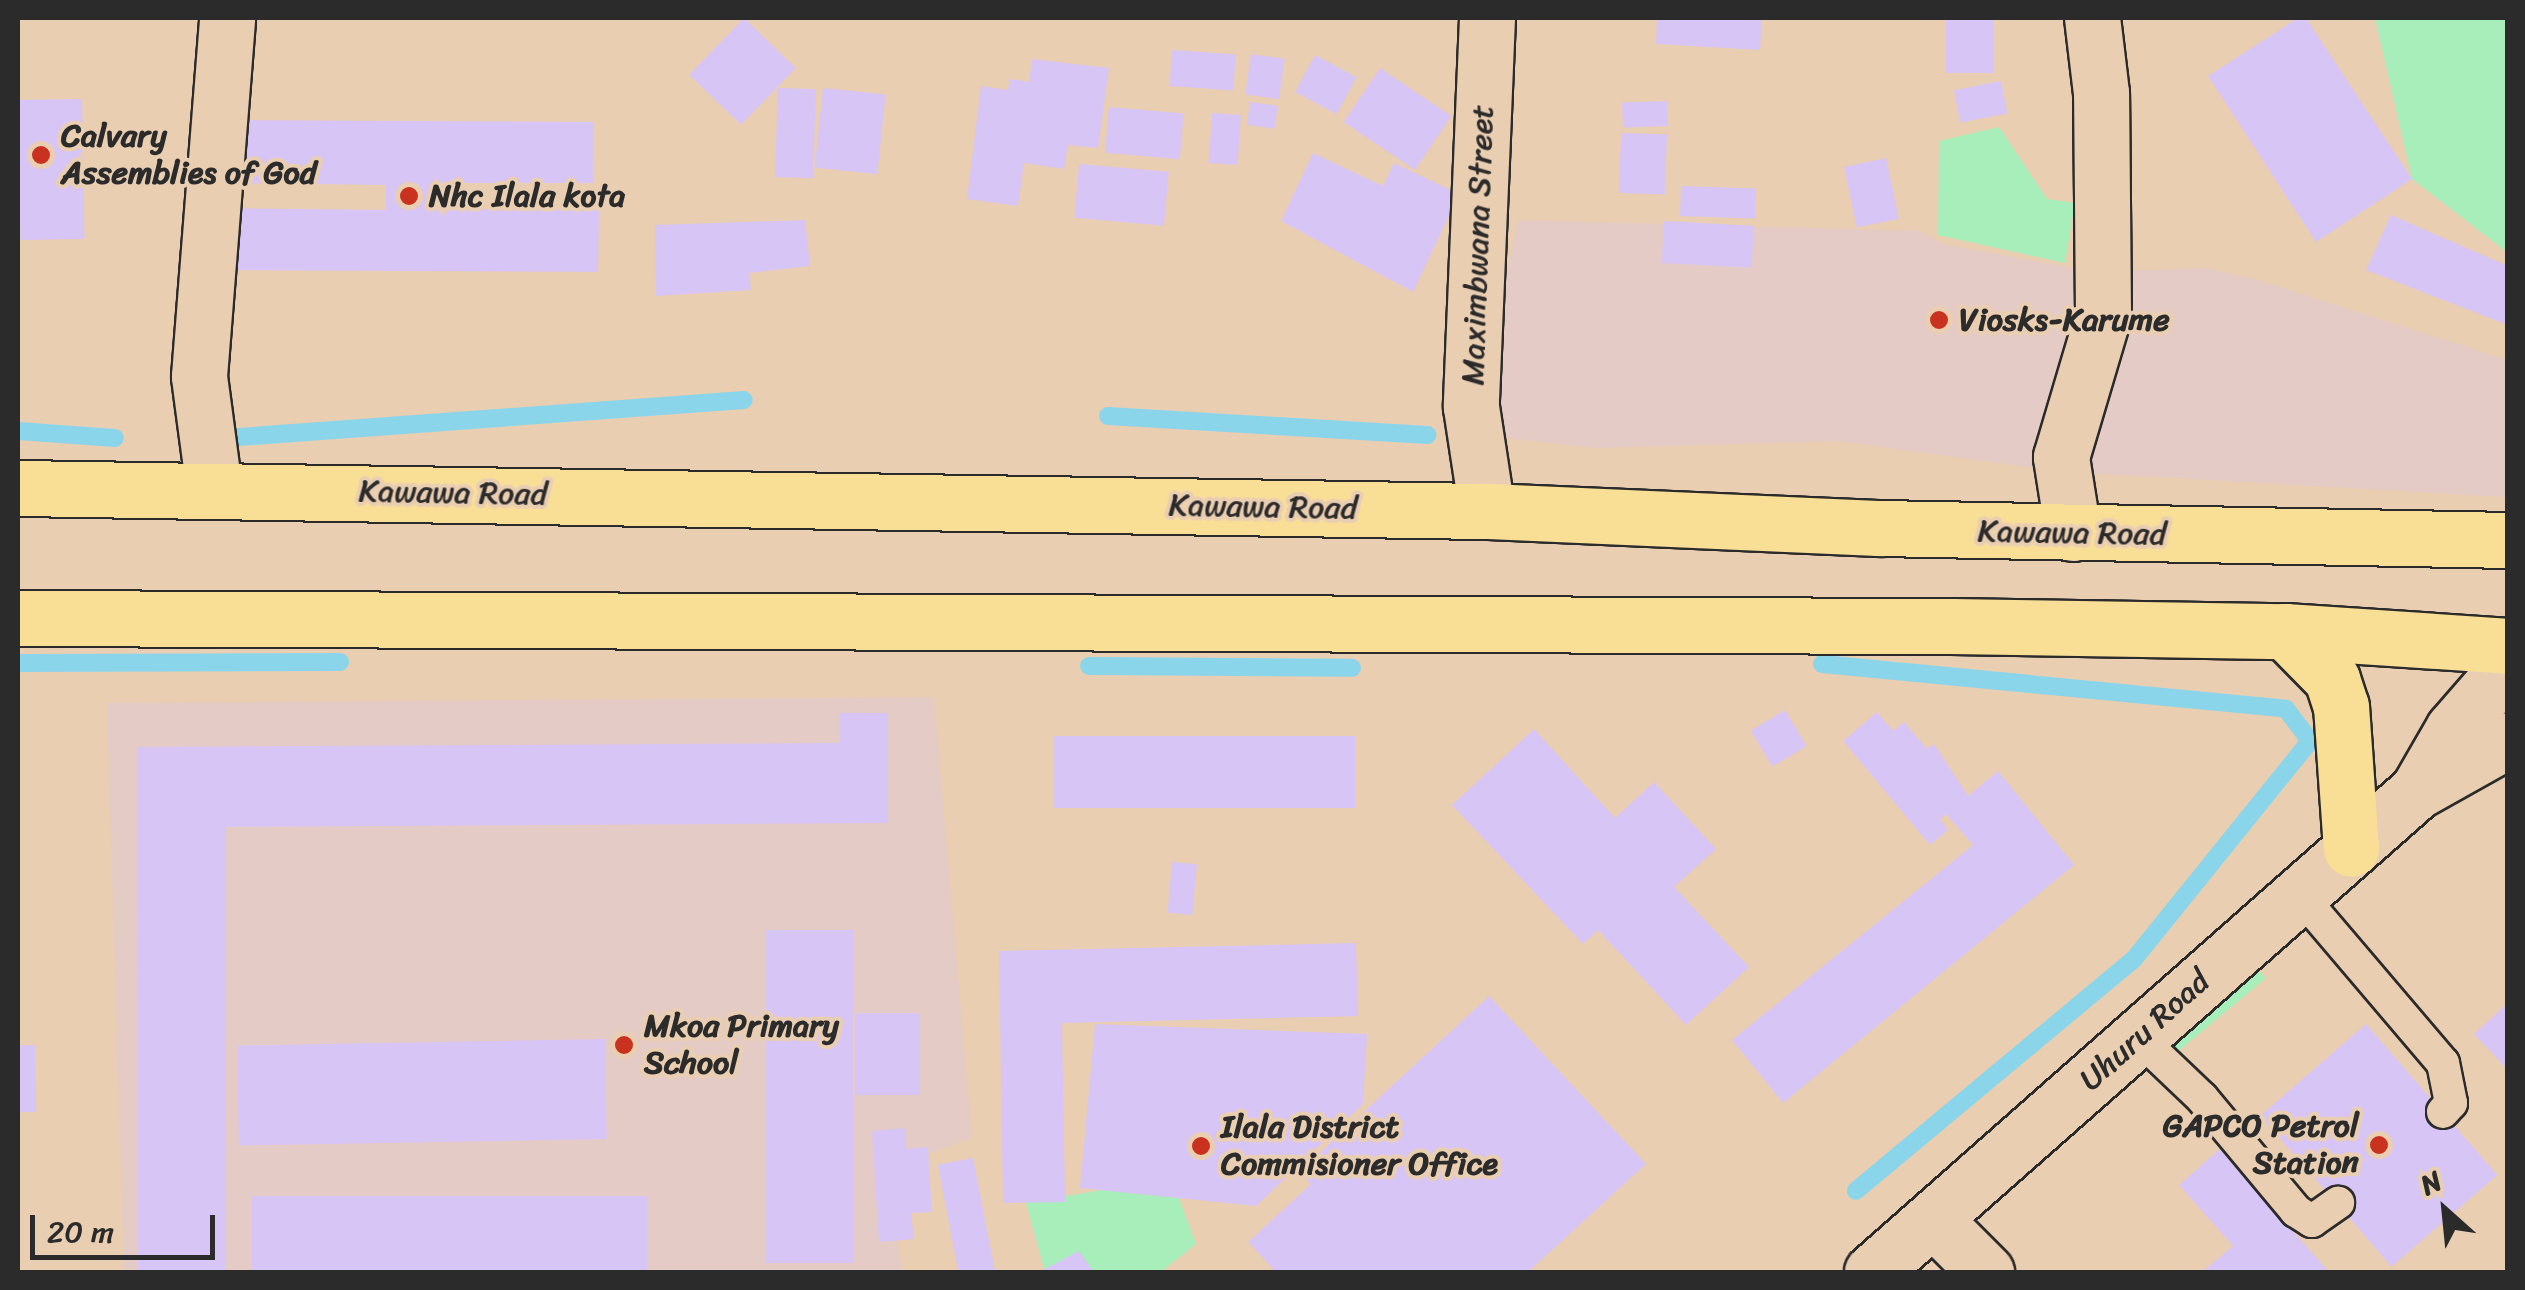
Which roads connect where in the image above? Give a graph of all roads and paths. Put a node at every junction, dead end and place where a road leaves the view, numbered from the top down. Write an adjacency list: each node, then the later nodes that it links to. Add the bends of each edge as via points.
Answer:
1 (228, 18): 5 (street, via 198,376)
2 (2092, 18): 7 (street, via 2101,93 2103,315 2061,457)
3 (1472, 19): 6 (street, Maximbwana Street, via 1471,407)
4 (18, 488): 5 (main road, Kawawa Road)
5 (214, 489): 6 (main road, Kawawa Road)
6 (1487, 511): 7 (main road, Kawawa Road)
7 (2073, 533): 8 (main road, Kawawa Road)
8 (2508, 540)
9 (18, 618): 10 (main road)
10 (2285, 631): 11 (main road); 15 (main road, via 2332,679 2341,706)
11 (2508, 646)
12 (2508, 666): 14 (street, Uhuru Road, via 2453,729)
13 (2508, 740): 14 (street, Uhuru Road)
14 (2418, 790): 15 (street, Uhuru Road)
15 (2352, 849): 16 (street, Uhuru Road)
16 (2299, 894): 17 (street, Uhuru Road); 18 (lane, via 2443,1063 2451,1104)
17 (2138, 1037): 19 (lane, via 2202,1098 2296,1211 2312,1221); 20 (street, Uhuru Road)
18 (2443, 1112)
19 (2338, 1204)
20 (1933, 1219): 21 (street, Uhuru Road); 22 (street)
21 (1872, 1272)
22 (1986, 1272)

